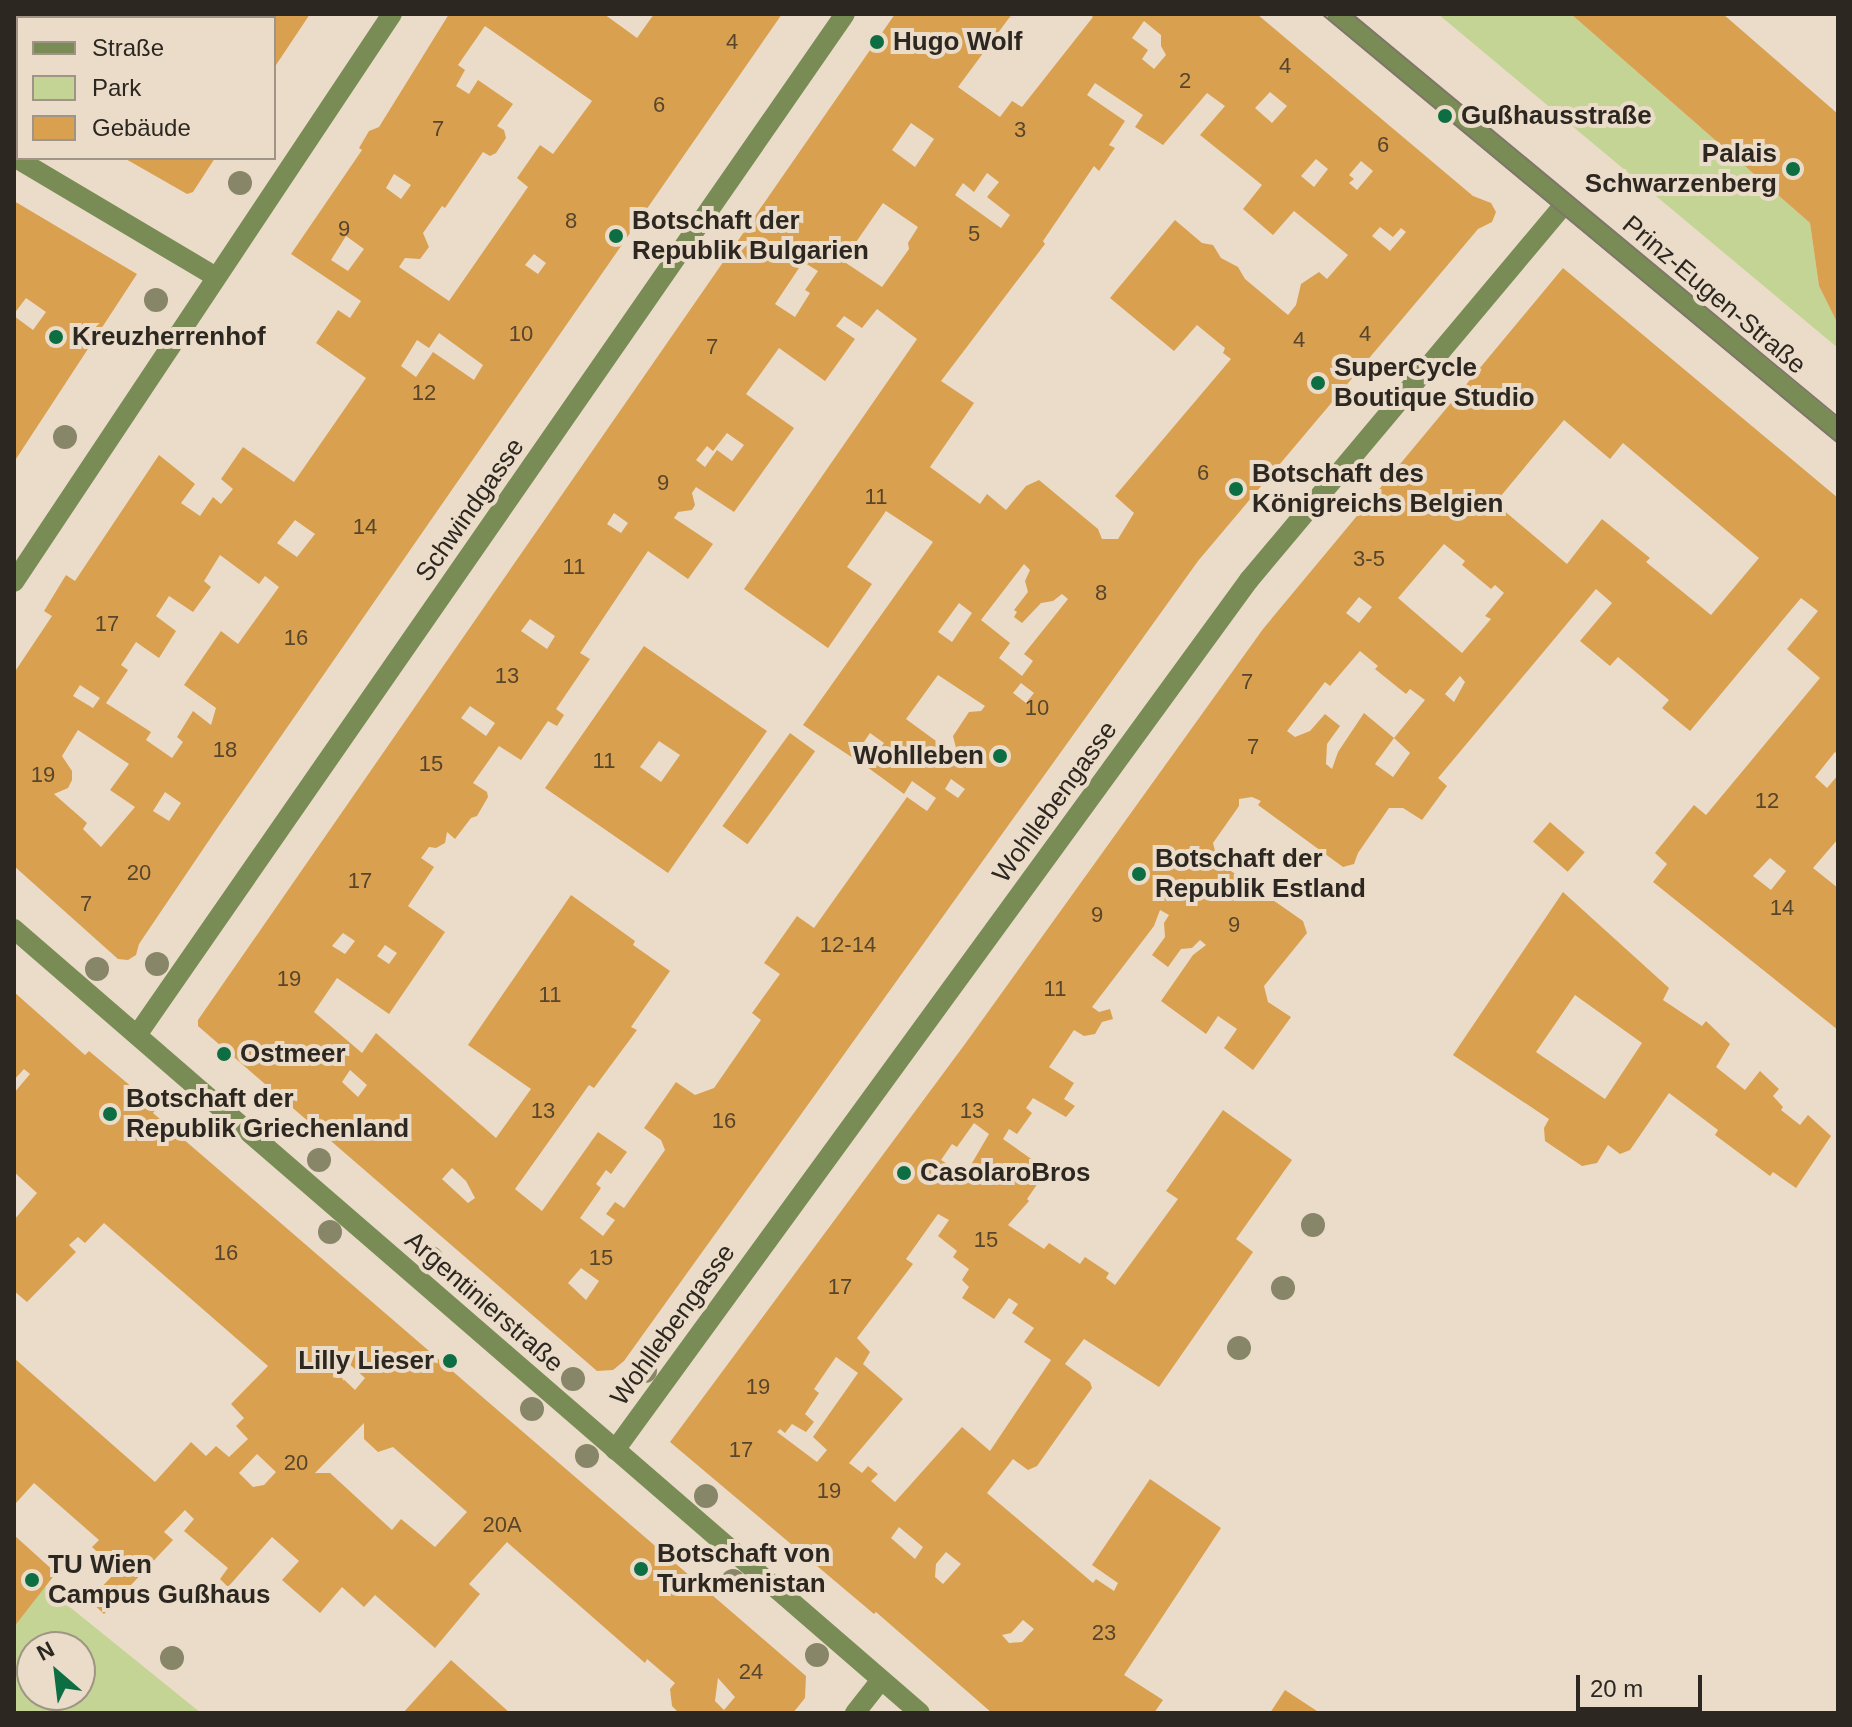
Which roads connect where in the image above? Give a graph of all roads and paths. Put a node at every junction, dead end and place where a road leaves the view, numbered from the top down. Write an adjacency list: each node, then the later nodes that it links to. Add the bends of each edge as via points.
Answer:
1 (392, 14): 6 (street)
2 (845, 14): 10 (street, Schwindgasse)
3 (1337, 14): 5 (street, Prinz-Eugen-Straße)
4 (19, 160): 6 (street)
5 (1564, 205): 7 (street, Prinz-Eugen-Straße); 11 (street, Wohllebengasse, via 1249,580)
6 (216, 277): 8 (street)
7 (1838, 431)
8 (14, 582)
9 (14, 929): 10 (street, Argentinierstraße)
10 (137, 1035): 11 (street, Argentinierstraße)
11 (615, 1450): 12 (street, Argentinierstraße)
12 (881, 1680): 13 (street); 14 (street, Argentinierstraße)
13 (855, 1713)
14 (920, 1713)

